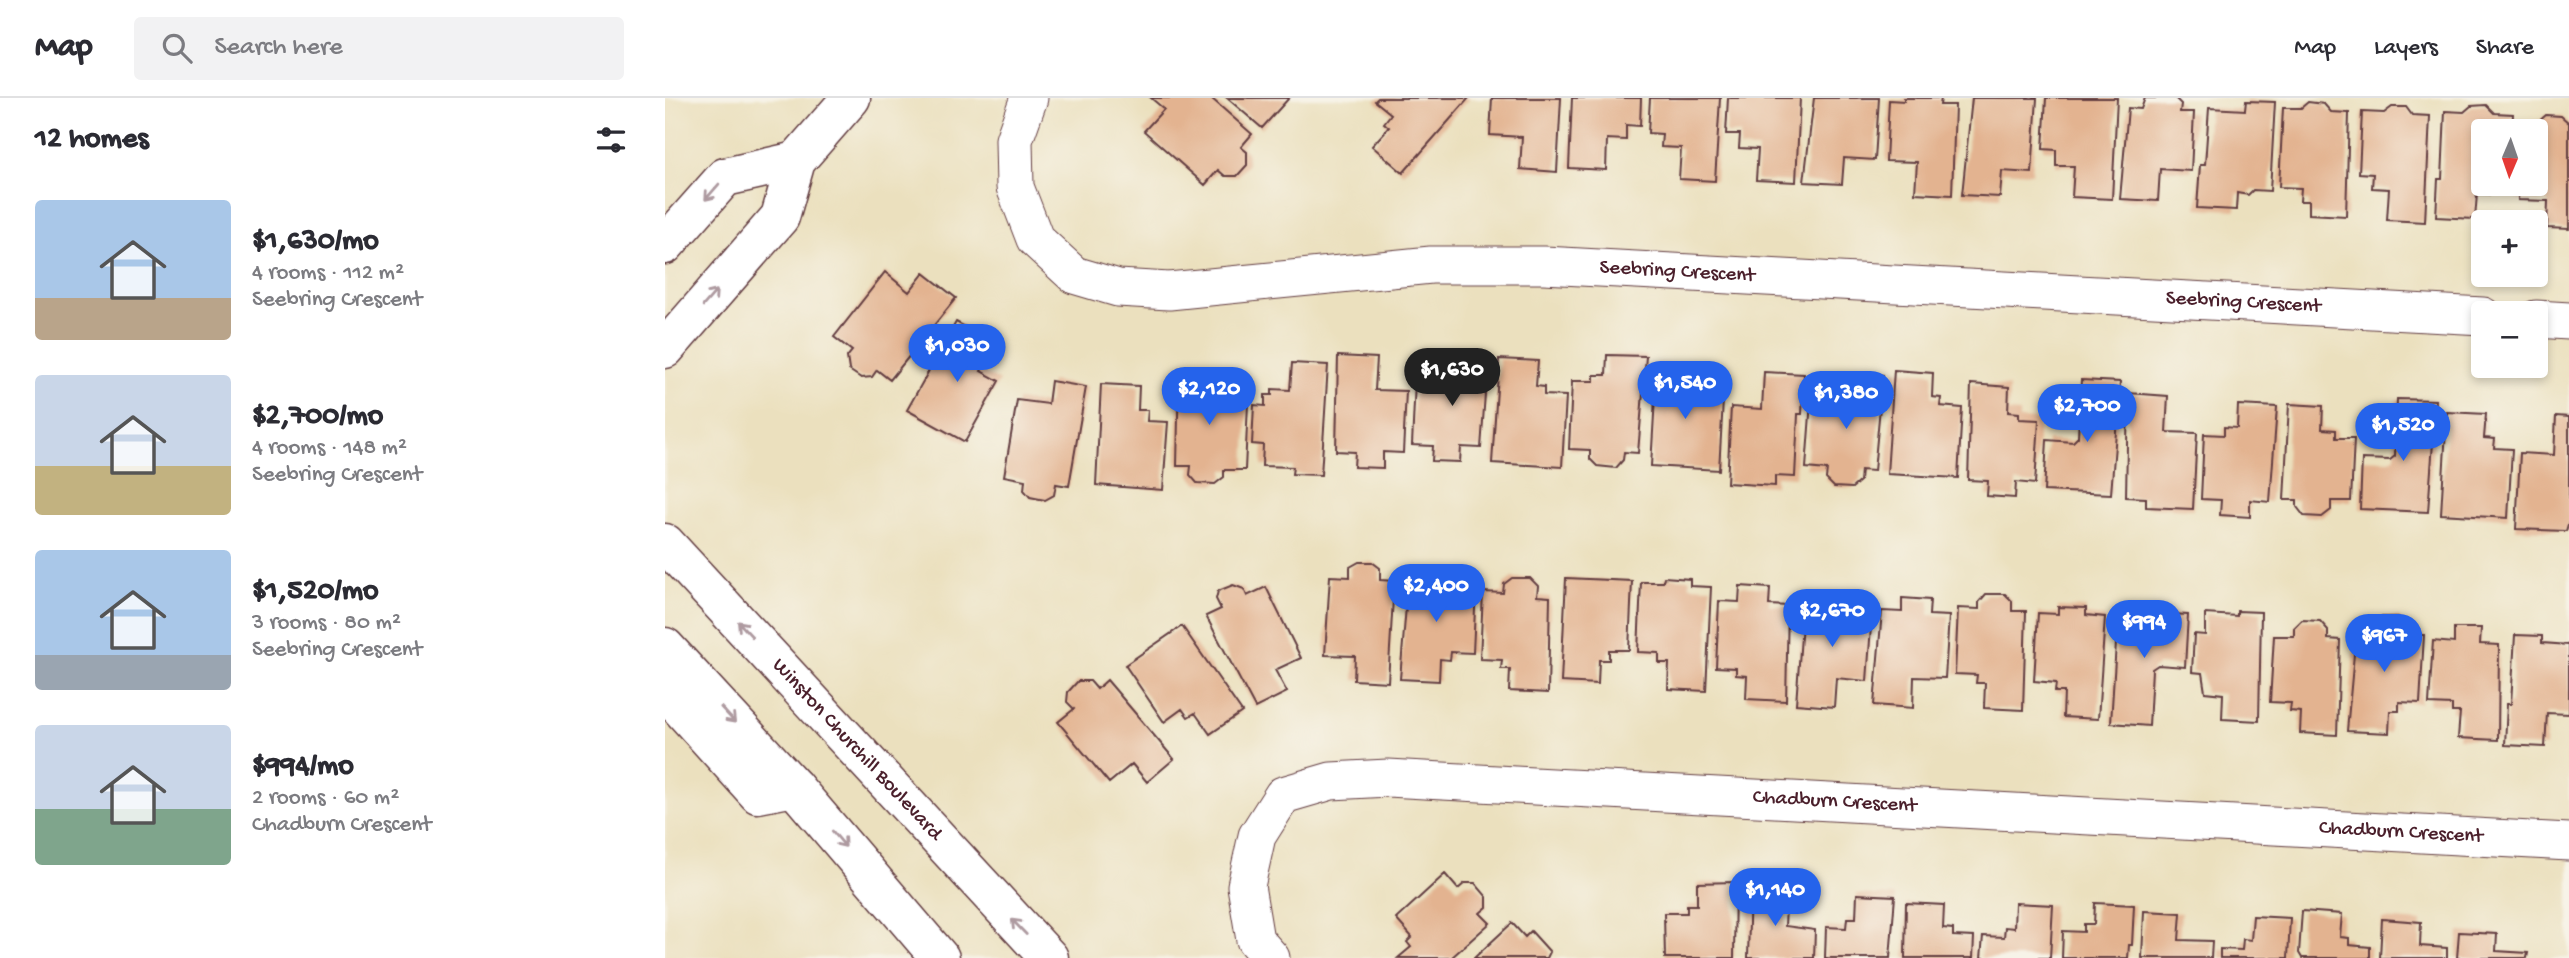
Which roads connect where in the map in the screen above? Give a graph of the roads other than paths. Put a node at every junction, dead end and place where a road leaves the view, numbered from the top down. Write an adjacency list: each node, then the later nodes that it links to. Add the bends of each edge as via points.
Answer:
1 (851, 98): 3 (main road)
2 (1029, 98): 5 (street, Seebring Crescent, via 1014,139 1015,187 1035,239 1074,275 1118,288 1170,291 1431,265 1544,265)
3 (796, 161): 4 (main road, one-way to 4, via 725,177); 8 (main road, one-way to 3, via 781,217)
4 (665, 245)
5 (2471, 315)
6 (2548, 320): 7 (street)
7 (2569, 321)
8 (665, 349)
9 (665, 543): 15 (main road, Winston Churchill Boulevard, one-way to 9)
10 (665, 647): 12 (main road, one-way to 12)
11 (665, 691): 12 (main road, via 758,794)
12 (794, 787): 14 (main road, one-way to 14)
13 (2569, 842): 16 (street, Chadburn Crescent, via 1388,778 1331,780 1283,794 1257,836 1247,886 1255,940)
14 (940, 958)
15 (1049, 958)
16 (1271, 958)

